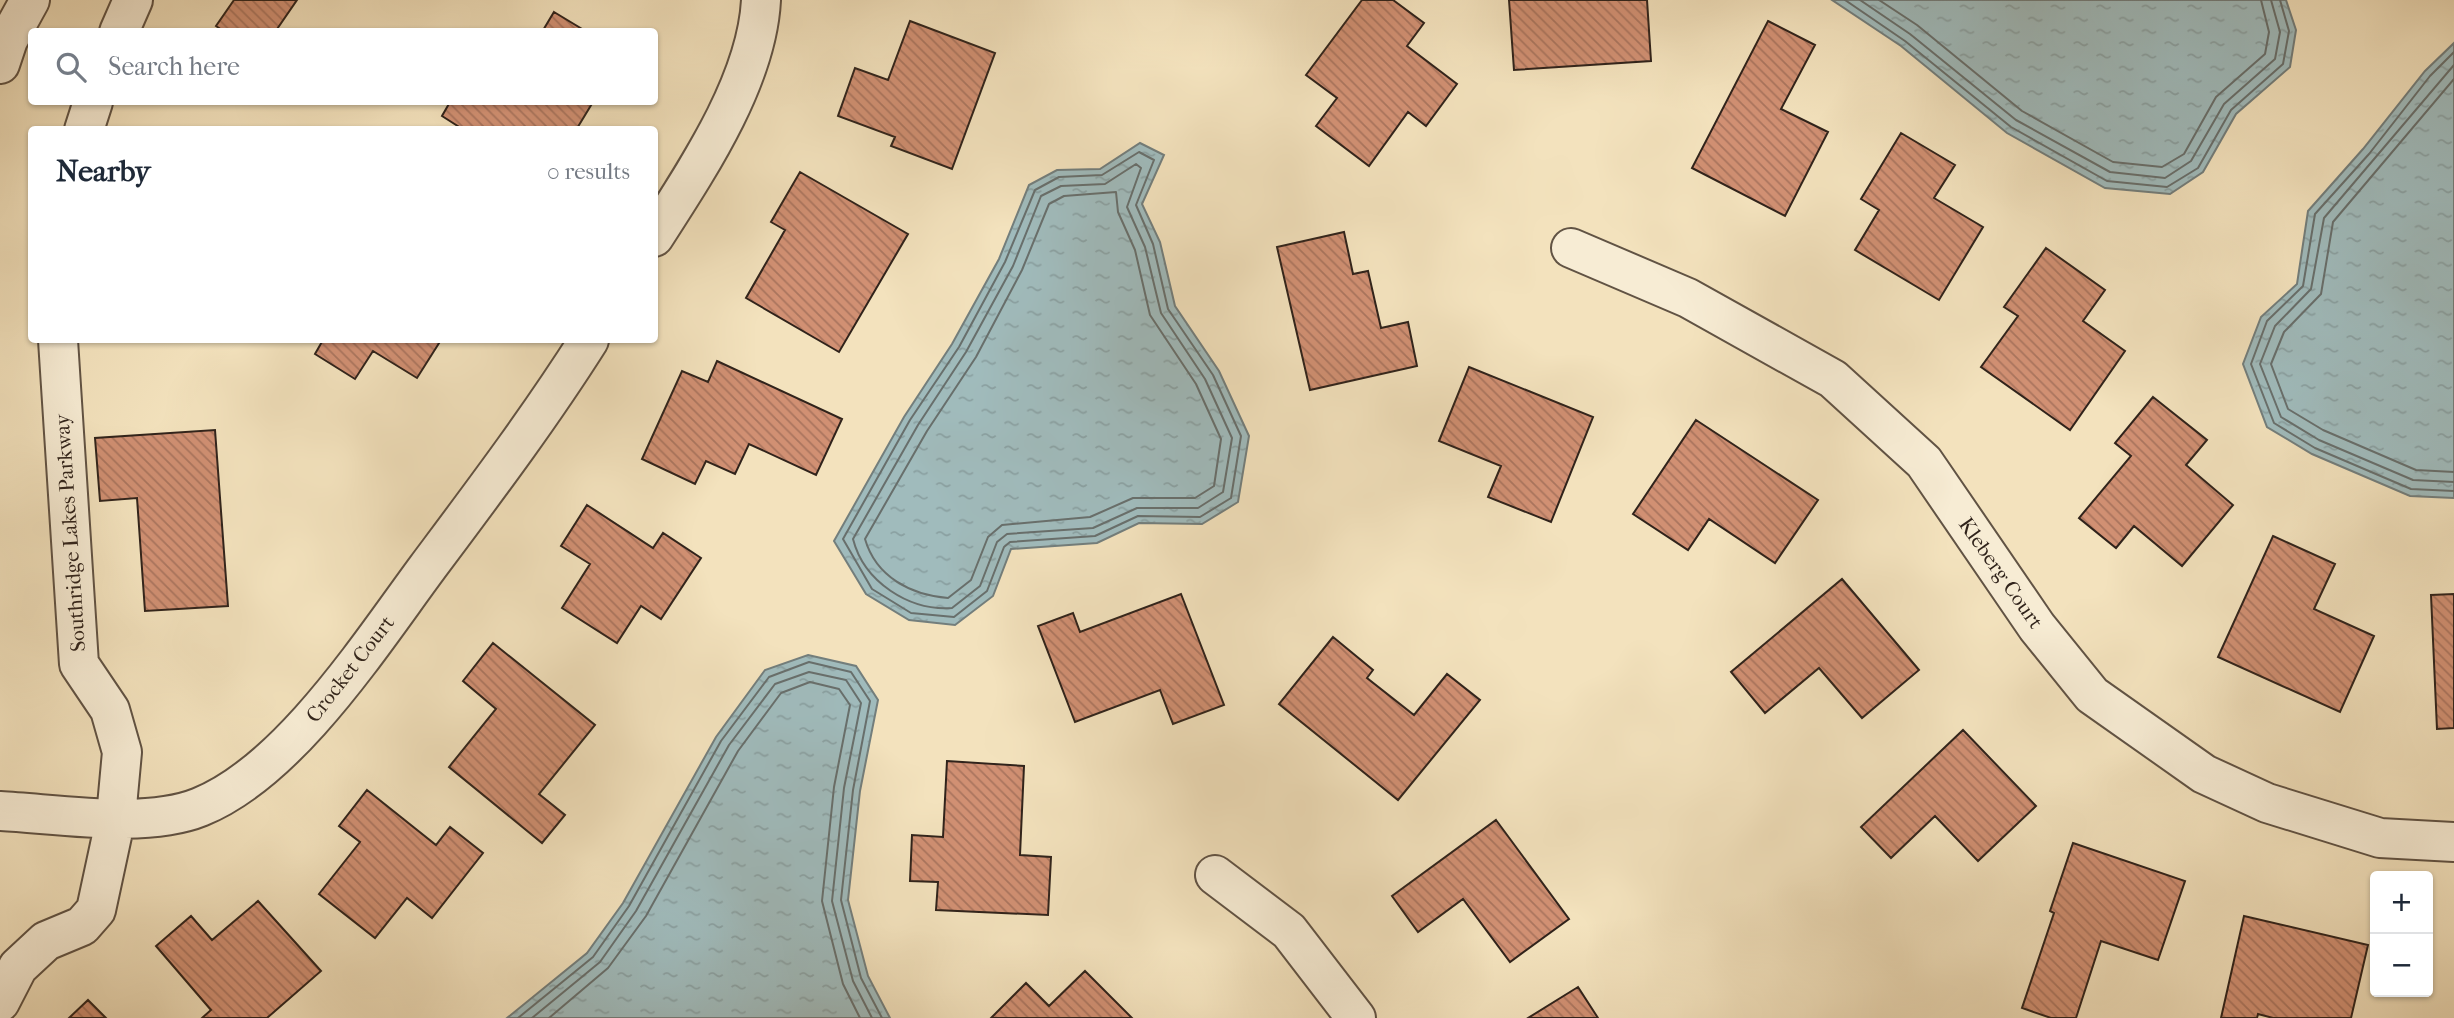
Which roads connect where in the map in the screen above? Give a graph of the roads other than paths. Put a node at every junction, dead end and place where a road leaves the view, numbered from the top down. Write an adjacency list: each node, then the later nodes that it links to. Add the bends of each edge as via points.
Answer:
1 (30, 0): 5 (street)
2 (133, 0): 4 (street)
3 (761, 0): 8 (street, via 741,85)
4 (122, 28)
5 (0, 64)
6 (92, 105): 7 (street)
7 (85, 126)
8 (658, 231)
9 (1571, 248): 14 (street, Kleberg Court, via 1688,298 1833,379 1924,462 2037,627 2092,695 2204,774 2267,803 2380,838)
10 (58, 343): 13 (street, Southridge Lakes Parkway, via 79,664 110,710 122,752)
11 (587, 343): 13 (street, Crocket Court, via 518,447 286,749 232,790 198,808 151,817)
12 (0, 811): 13 (street, Crocket Court)
13 (116, 817): 16 (street, Southridge Lakes Parkway, via 96,910 82,926 46,941 18,967)
14 (2454, 842)
15 (1215, 875): 17 (street, via 1289,931)
16 (0, 1002)
17 (1356, 1018)

